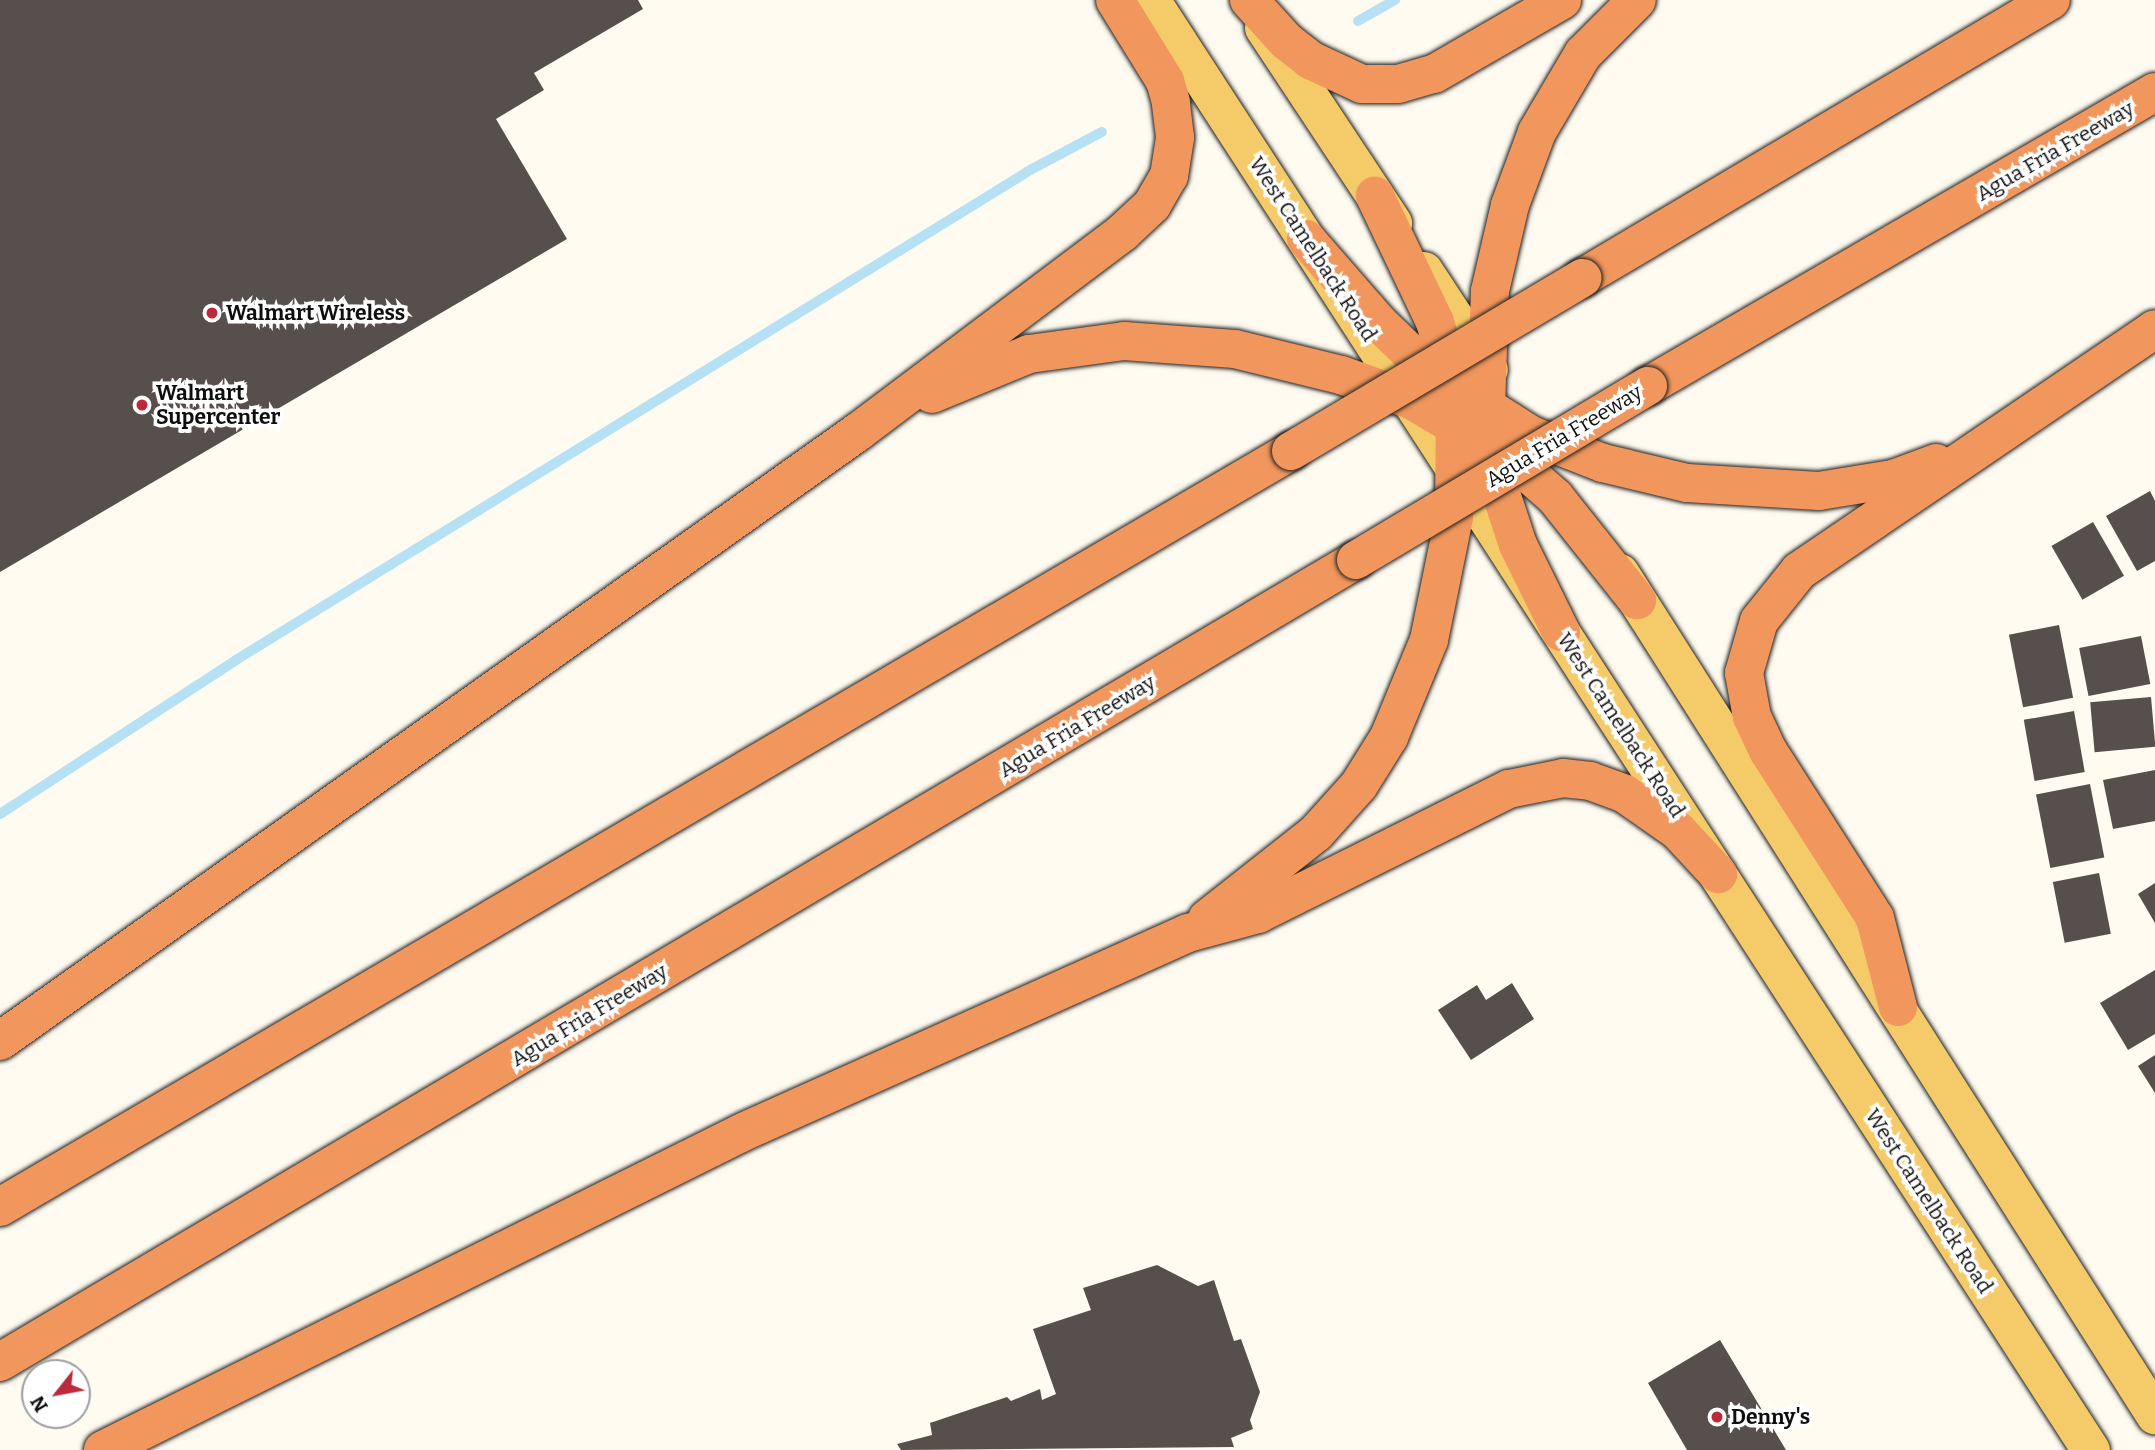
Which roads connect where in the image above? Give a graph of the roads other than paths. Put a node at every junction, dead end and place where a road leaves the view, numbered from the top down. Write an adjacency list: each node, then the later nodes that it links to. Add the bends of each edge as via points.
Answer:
1 (1115, 0): 14 (highway, via 1165,81 1171,102 1175,137 1169,176 1152,205 1122,233)
2 (1151, 0): 9 (main road, West Camelback Road)
3 (1247, 0): 4 (highway, via 1310,60 1362,84 1398,85 1434,74); 8 (main road)
4 (1562, 0)
5 (1637, 0): 11 (highway, via 1583,54 1537,132 1510,205 1490,291)
6 (2051, 0): 24 (highway, bridge)
7 (2155, 92): 25 (highway, Agua Fria Freeway, bridge, via 1648,386)
8 (1374, 196): 11 (main road); 13 (highway, via 1436,322)
9 (1306, 239): 12 (main road, West Camelback Road); 13 (highway, via 1379,323)
10 (2155, 329): 16 (highway)
11 (1486, 366): 13 (highway); 15 (main road)
12 (1411, 400): 13 (highway); 14 (highway, via 1280,358 1182,343 1124,341 1029,354 964,377); 17 (main road, West Camelback Road)
13 (1472, 416): 15 (highway); 17 (highway); 18 (highway, via 1555,497); 19 (highway, via 1518,545)
14 (858, 432): 23 (highway)
15 (1531, 435): 16 (highway, via 1642,475 1687,484 1819,491 1893,479); 18 (main road)
16 (1979, 447): 22 (highway, via 1799,571 1759,621 1744,673 1752,718 1768,751 1875,918)
17 (1457, 469): 19 (main road, West Camelback Road); 21 (highway, via 1454,517 1429,640 1389,737 1359,785 1315,833)
18 (1637, 600): 22 (main road)
19 (1561, 632): 20 (main road, West Camelback Road)
20 (1718, 874): 21 (highway, via 1678,831 1625,794 1590,781 1537,781 1509,789 1258,914); 28 (main road, West Camelback Road)
21 (1188, 933): 27 (highway, via 741,1133)
22 (1898, 1007): 26 (main road)
23 (0, 1041)
24 (0, 1208)
25 (0, 1362)
26 (2155, 1415)
27 (103, 1450)
28 (2091, 1450)

